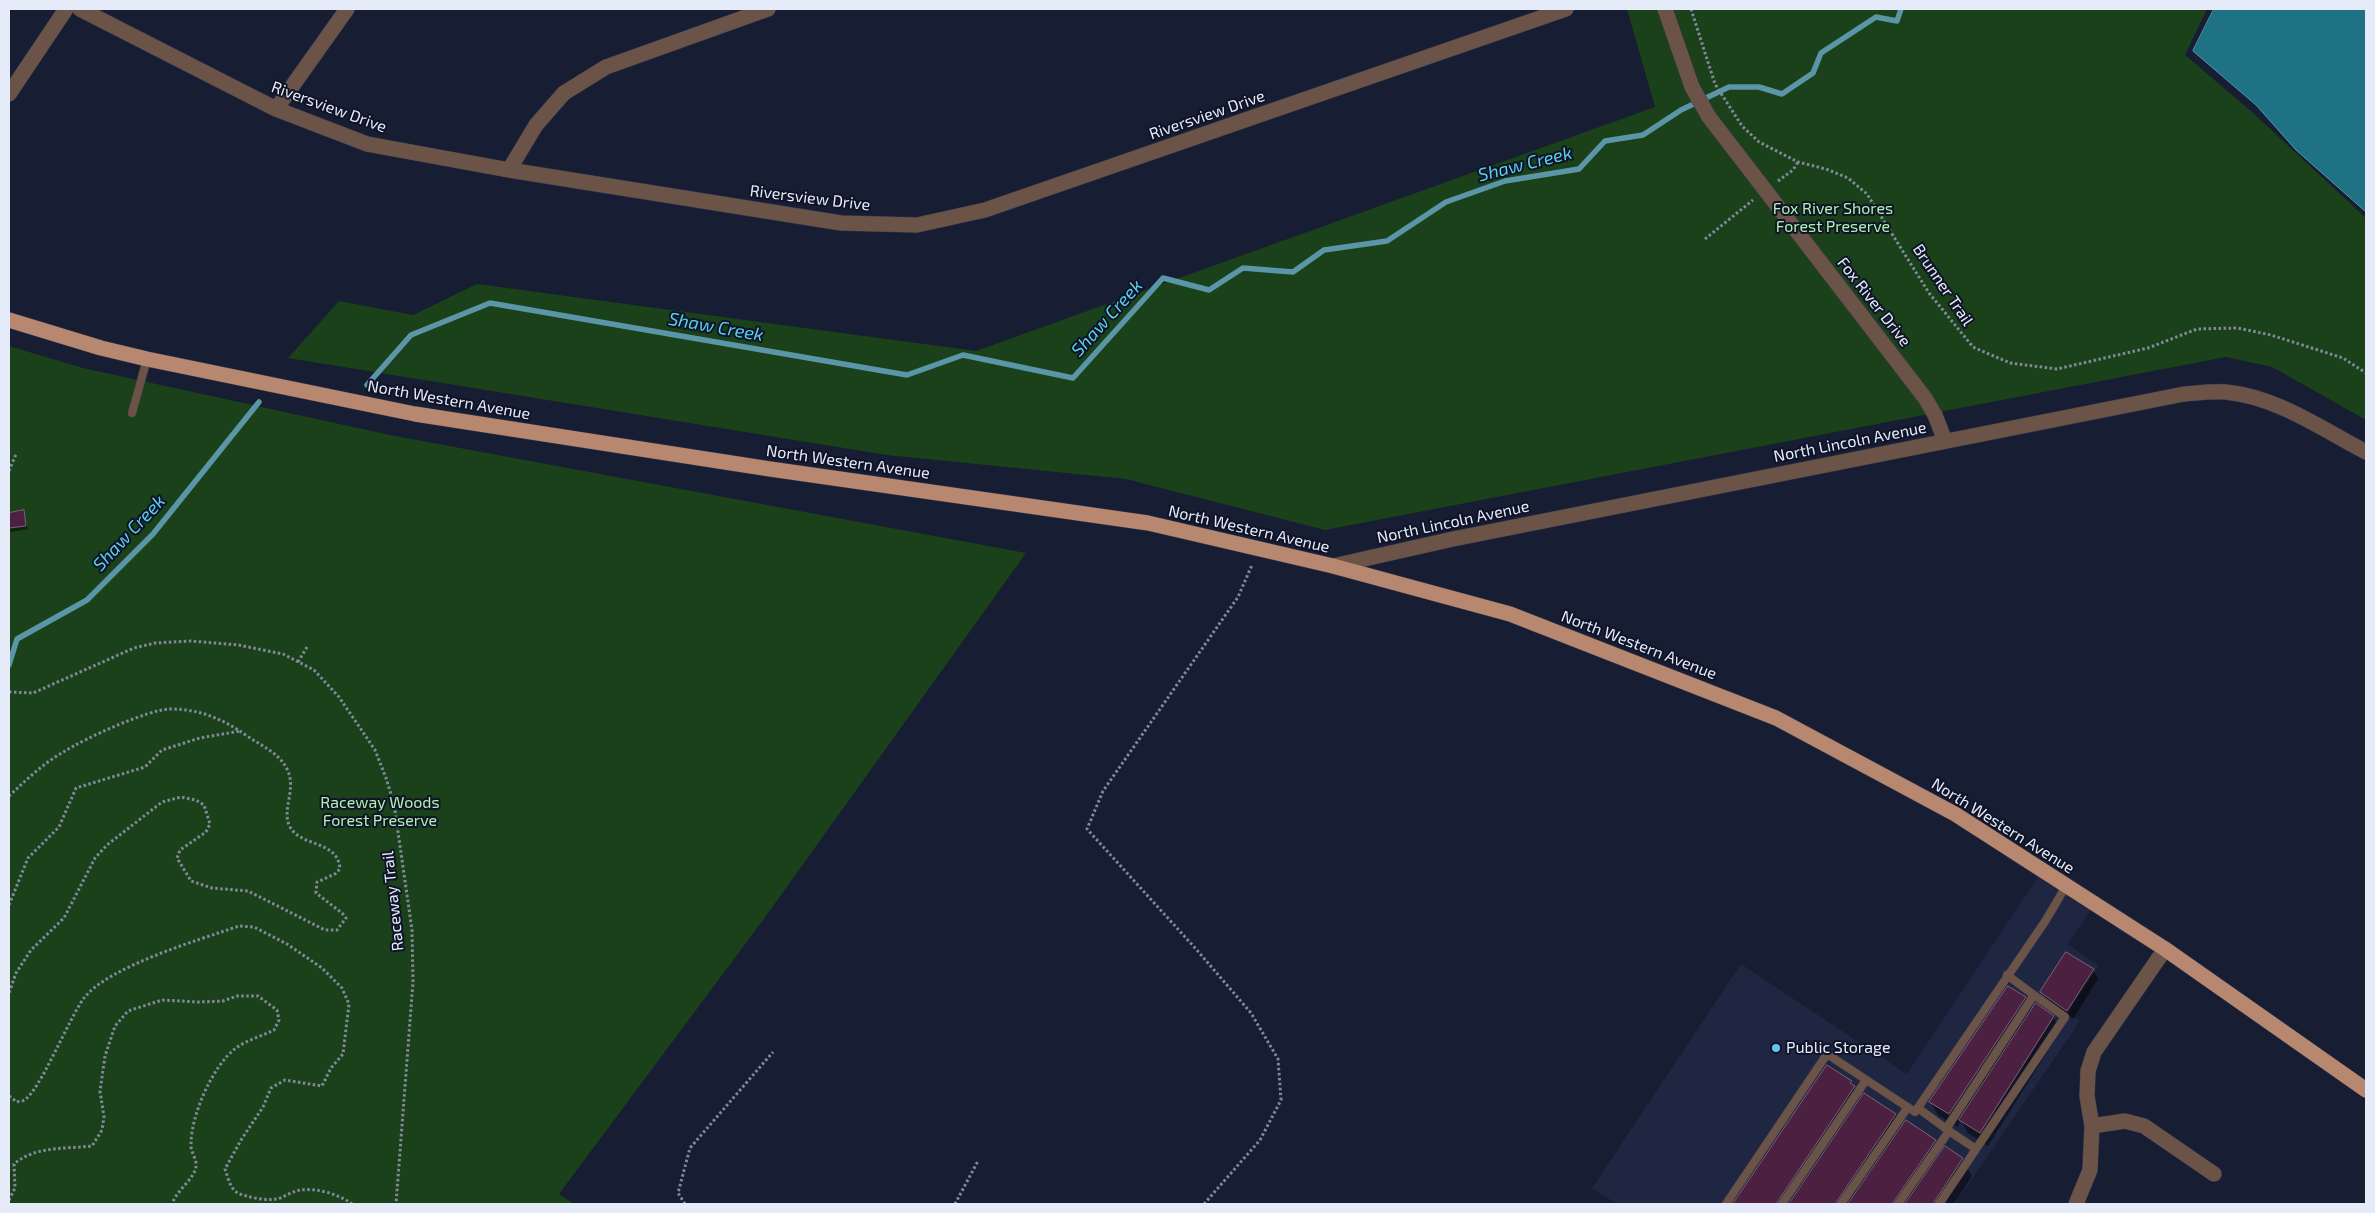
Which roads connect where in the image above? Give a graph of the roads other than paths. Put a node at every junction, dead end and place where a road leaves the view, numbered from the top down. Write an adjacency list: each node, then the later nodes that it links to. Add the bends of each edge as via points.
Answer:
1 (66, 9): 7 (street)
2 (80, 9): 8 (street, Riversview Drive)
3 (347, 9): 8 (street)
4 (768, 9): 9 (street, via 606,67 581,82 564,93 536,124)
5 (1566, 9): 9 (street, Riversview Drive, via 985,210 917,225 841,223)
6 (1665, 9): 13 (street, Fox River Drive, via 1692,87 1709,117 1925,398)
7 (9, 94)
8 (276, 109): 9 (street, Riversview Drive, via 368,144)
9 (509, 170)
10 (9, 320): 11 (main road, North Western Avenue)
11 (148, 359): 12 (lane); 15 (main road, North Western Avenue, via 415,414 1148,523)
12 (132, 413)
13 (1945, 441): 14 (street, North Lincoln Avenue, via 2184,394 2224,392 2280,406); 15 (street, North Lincoln Avenue)
14 (2366, 452)
15 (1333, 566): 16 (main road, North Western Avenue, via 1510,614 1776,718 1955,814)
16 (2066, 886): 17 (main road, North Western Avenue); 18 (lane)
17 (2165, 949): 21 (main road, North Western Avenue); 24 (street, via 2094,1052 2088,1072 2087,1096)
18 (2007, 975): 19 (lane); 23 (lane)
19 (2034, 994): 25 (lane); 26 (lane, via 2064,1017)
20 (1866, 1080): 22 (lane); 28 (lane, via 1827,1054); 29 (lane)
21 (2366, 1090)
22 (1908, 1107): 23 (lane, via 1915,1112); 30 (lane)
23 (1918, 1108): 25 (lane)
24 (2092, 1126): 27 (street, via 2126,1121 2144,1126); 33 (street, via 2090,1170)
25 (1948, 1130): 26 (lane); 31 (lane)
26 (1976, 1149): 32 (lane)
27 (2214, 1174)
28 (1726, 1204)
29 (1782, 1204)
30 (1841, 1204)
31 (1898, 1204)
32 (1939, 1204)
33 (2076, 1204)

